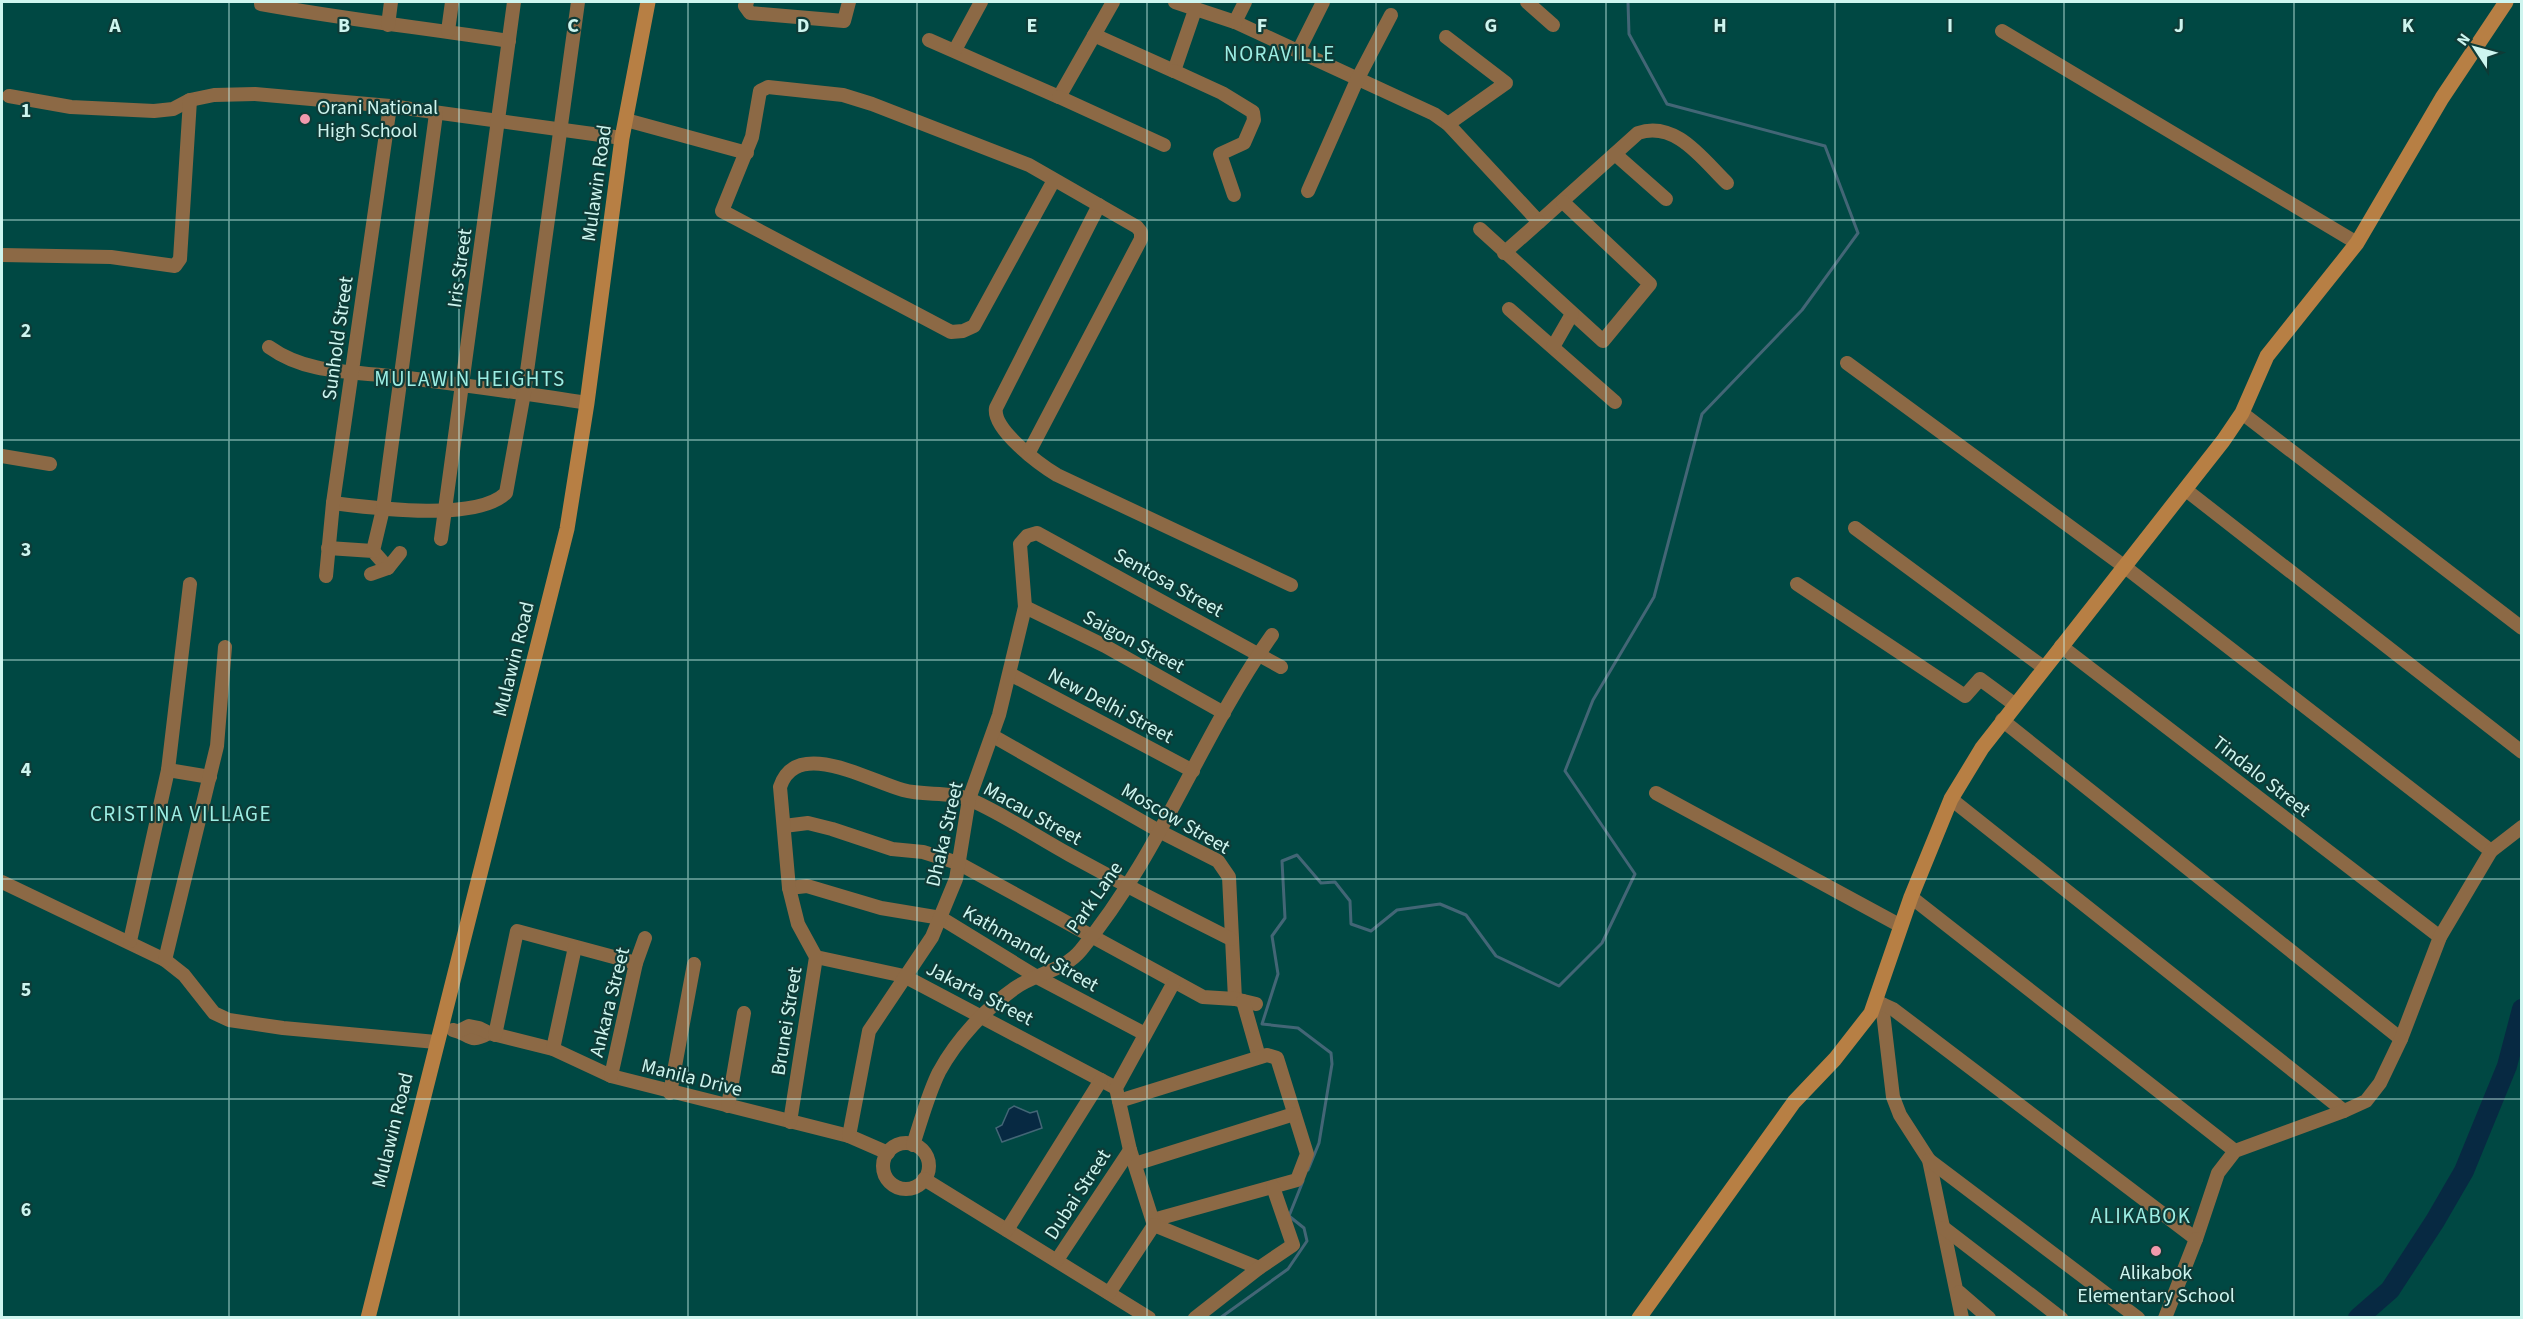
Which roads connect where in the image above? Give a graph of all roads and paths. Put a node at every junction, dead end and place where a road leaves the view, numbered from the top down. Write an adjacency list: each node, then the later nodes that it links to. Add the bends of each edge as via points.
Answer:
1 (261, 2): 16 (street)
2 (391, 2): 20 (street)
3 (452, 2): 22 (street)
4 (514, 2): 27 (street, Iris Street)
5 (578, 2): 40 (street)
6 (648, 2): 37 (street, Mulawin Road)
7 (747, 2): 8 (street, via 750,13 844,21)
8 (849, 2)
9 (981, 2): 29 (street)
10 (1113, 2): 24 (street)
11 (1175, 2): 17 (street)
12 (1245, 2): 19 (street)
13 (1323, 2): 28 (street)
14 (1527, 2): 21 (street)
15 (2506, 2): 54 (street, via 2442,98)
16 (328, 8): 20 (street)
17 (1195, 10): 19 (street); 30 (street)
18 (1391, 15): 31 (street)
19 (1235, 22): 28 (street)
20 (388, 25): 22 (street)
21 (1553, 25)
22 (448, 31): 27 (street)
23 (2002, 31): 54 (street)
24 (1094, 35): 30 (street); 33 (street)
25 (1446, 37): 39 (street, via 1511,79)
26 (928, 40): 29 (street)
27 (509, 41): 38 (street, Iris Street)
28 (1299, 50): 31 (street)
29 (955, 51): 33 (street)
30 (1174, 71): 48 (street, via 1253,112 1254,120 1244,143 1220,154)
31 (1357, 80): 39 (street); 47 (street)
32 (9, 96): 34 (street, via 102,110 173,109)
33 (1059, 97): 42 (street)
34 (190, 100): 35 (street, via 255,94); 56 (street, via 180,260 175,266 111,257)
35 (390, 106): 36 (street); 62 (street, Sunhold Street)
36 (436, 114): 38 (street); 63 (street)
37 (626, 120): 41 (street, Mulawin Road); 43 (street)
38 (499, 122): 40 (street); 64 (street, Iris Street)
39 (1448, 124): 52 (street)
40 (561, 129): 41 (street); 65 (street)
41 (622, 138): 67 (street, Mulawin Road)
42 (1164, 145)
43 (747, 153): 45 (street, via 757,100 760,91 768,87 843,95 872,104 1029,165); 45 (street, via 722,211 951,332 974,326)
44 (1615, 154): 46 (street, via 1638,133 1664,130 1683,140); 49 (street); 50 (street)
45 (1054, 180): 51 (street)
46 (1727, 183)
47 (1308, 190)
48 (1234, 195)
49 (1666, 199)
50 (1563, 202): 52 (street); 58 (street, via 1650,284 1603,341)
51 (1099, 205): 69 (street, via 996,408 994,416 998,423); 69 (street, via 1137,227 1141,239)
52 (1539, 222): 55 (street)
53 (1480, 229): 55 (street)
54 (2357, 243): 68 (street, via 2267,356)
55 (1504, 253): 58 (street)
56 (2, 255)
57 (1509, 309): 60 (street)
58 (1572, 314): 60 (street)
59 (269, 347): 62 (street, via 287,360 311,368)
60 (1553, 347): 66 (street)
61 (1847, 363): 82 (street)
62 (352, 371): 63 (street); 73 (street, Sunhold Street)
63 (401, 377): 64 (street); 74 (street)
64 (463, 386): 65 (street); 75 (street, Iris Street)
65 (524, 393): 67 (street); 75 (street, via 506,493 499,500)
66 (1615, 402)
67 (587, 403): 140 (street, Mulawin Road, via 567,529)
68 (2242, 413): 72 (street); 90 (street)
69 (1028, 454): 88 (street, via 1057,475)
70 (2, 456): 71 (street)
71 (51, 464)
72 (2186, 490): 82 (street); 102 (street)
73 (333, 503): 74 (street); 79 (street, Sunhold Street)
74 (383, 509): 75 (street); 80 (street)
75 (446, 511): 78 (street, Iris Street)
76 (1855, 528): 96 (street)
77 (1037, 533): 89 (street, Dhaka Street, via 1020,544); 94 (street, Sentosa Street)
78 (441, 539)
79 (328, 548): 80 (street); 85 (street, Sunhold Street)
80 (373, 551): 83 (street)
81 (400, 553): 83 (street)
82 (2126, 567): 92 (street); 113 (street)
83 (388, 568): 84 (street)
84 (371, 574)
85 (326, 576)
86 (190, 584): 103 (street)
87 (1797, 584): 98 (street, via 1965,696 1980,679)
88 (1291, 585)
89 (1025, 607): 97 (street, Dhaka Street); 99 (street, Saigon Street, via 1105,646)
90 (2522, 628)
91 (1272, 635): 94 (street, Park Lane)
92 (2061, 646): 96 (street); 123 (street, Tindalo Street)
93 (225, 647): 105 (street, via 217,746)
94 (1258, 654): 95 (street, Sentosa Street); 99 (street, Park Lane)
95 (1281, 667)
96 (2043, 667): 98 (street)
97 (1010, 674): 101 (street, Dhaka Street); 104 (street, New Delhi Street)
98 (2014, 704): 100 (street)
99 (1224, 713): 104 (street, Park Lane)
100 (2002, 720): 109 (street); 141 (street)
101 (993, 736): 108 (street, Dhaka Street); 112 (street, Moscow Street)
102 (2522, 753)
103 (168, 770): 105 (street); 125 (street)
104 (1193, 771): 112 (street, Park Lane)
105 (210, 777): 128 (street)
106 (780, 788): 108 (street, Macau Street, via 784,775 796,765 813,763 904,790); 110 (street, Brunei Street)
107 (1656, 793): 120 (street)
108 (969, 799): 114 (street, Dhaka Street); 116 (street, Macau Street)
109 (1951, 799): 118 (street); 149 (street)
110 (784, 826): 114 (street, via 808,823 892,849 924,852); 117 (street, Brunei Street)
111 (2522, 827): 113 (street)
112 (1159, 831): 116 (street, Park Lane); 124 (street, Moscow Street, via 1226,868)
113 (2491, 851): 123 (street)
114 (958, 863): 119 (street, Dhaka Street); 121 (street)
115 (2, 882): 125 (street, Manila Drive)
116 (1127, 886): 121 (street, Park Lane); 124 (street, Macau Street)
117 (789, 888): 119 (street, Kathmandu Street, via 807,886 881,908); 127 (street, Brunei Street, via 798,924)
118 (1911, 897): 120 (street); 155 (street)
119 (941, 918): 131 (street, Dhaka Street); 132 (street, Kathmandu Street)
120 (1901, 926): 135 (street)
121 (1091, 936): 132 (street, Park Lane, via 1080,952); 133 (street)
122 (645, 938): 129 (street, Ankara Street)
123 (2440, 938): 141 (street)
124 (1231, 939): 134 (street, Moscow Street)
125 (130, 941): 128 (street, Manila Drive)
126 (575, 947): 129 (street); 138 (street, via 517,931); 142 (street)
127 (816, 957): 131 (street, Jakarta Street); 151 (street, Brunei Street)
128 (165, 960): 140 (street, Manila Drive, via 184,975 214,1013 229,1020 283,1028)
129 (636, 963): 144 (street, Ankara Street)
130 (694, 964): 146 (street)
131 (904, 976): 137 (street, Jakarta Street); 152 (street, Dhaka Street, via 868,1031)
132 (1037, 977): 137 (street, Park Lane, via 1017,987); 139 (street, Kathmandu Street)
133 (1174, 982): 134 (street, via 1203,997); 139 (street)
134 (1245, 1001): 143 (street, Moscow Street)
135 (1879, 1005): 157 (street, via 1893,1098); 164 (street, via 1893,1009); 172 (street, via 1794,1102)
136 (744, 1013): 148 (street)
137 (982, 1015): 145 (street, Jakarta Street); 153 (street, Park Lane, via 939,1072)
138 (492, 1034): 140 (street, Manila Drive, via 469,1026); 142 (street, Manila Drive)
139 (1145, 1034): 147 (street)
140 (438, 1035): 169 (street, Mulawin Road)
141 (2401, 1039): 149 (street, via 2380,1083 2366,1101)
142 (553, 1049): 144 (street, Manila Drive)
143 (1259, 1056): 147 (street); 150 (street, via 1276,1058)
144 (610, 1076): 146 (street, Manila Drive)
145 (1101, 1080): 147 (street, Jakarta Street); 163 (street)
146 (670, 1093): 148 (street, Manila Drive)
147 (1118, 1094): 154 (street)
148 (728, 1106): 151 (street, Manila Drive)
149 (2344, 1111): 155 (street)
150 (1294, 1114): 158 (street); 160 (street, via 1307,1154 1297,1180)
151 (790, 1122): 152 (street, Manila Drive)
152 (849, 1136): 156 (street, Manila Drive)
153 (913, 1145): 156 (street, via 899,1144); 159 (street, via 928,1159)
154 (1130, 1150): 158 (street); 165 (street, Dubai Street)
155 (2235, 1151): 164 (street, via 2218,1173)
156 (888, 1153): 159 (street, via 883,1166 892,1185 913,1188)
157 (1929, 1160): 162 (street); 176 (street)
158 (1135, 1164): 161 (street)
159 (924, 1179): 163 (street)
160 (1274, 1187): 161 (street); 166 (street, via 1293,1245)
161 (1153, 1222): 166 (street); 168 (street)
162 (1944, 1228): 167 (street); 175 (street)
163 (1007, 1230): 165 (street)
164 (2196, 1239): 177 (street)
165 (1057, 1260): 168 (street)
166 (1259, 1268): 171 (street)
167 (1959, 1292): 173 (street); 174 (street)
168 (1109, 1293): 170 (street)
169 (368, 1317)
170 (1149, 1317)
171 (1195, 1317)
172 (1639, 1317)
173 (1962, 1317)
174 (1989, 1317)
175 (2061, 1317)
176 (2138, 1317)
177 (2165, 1317)

